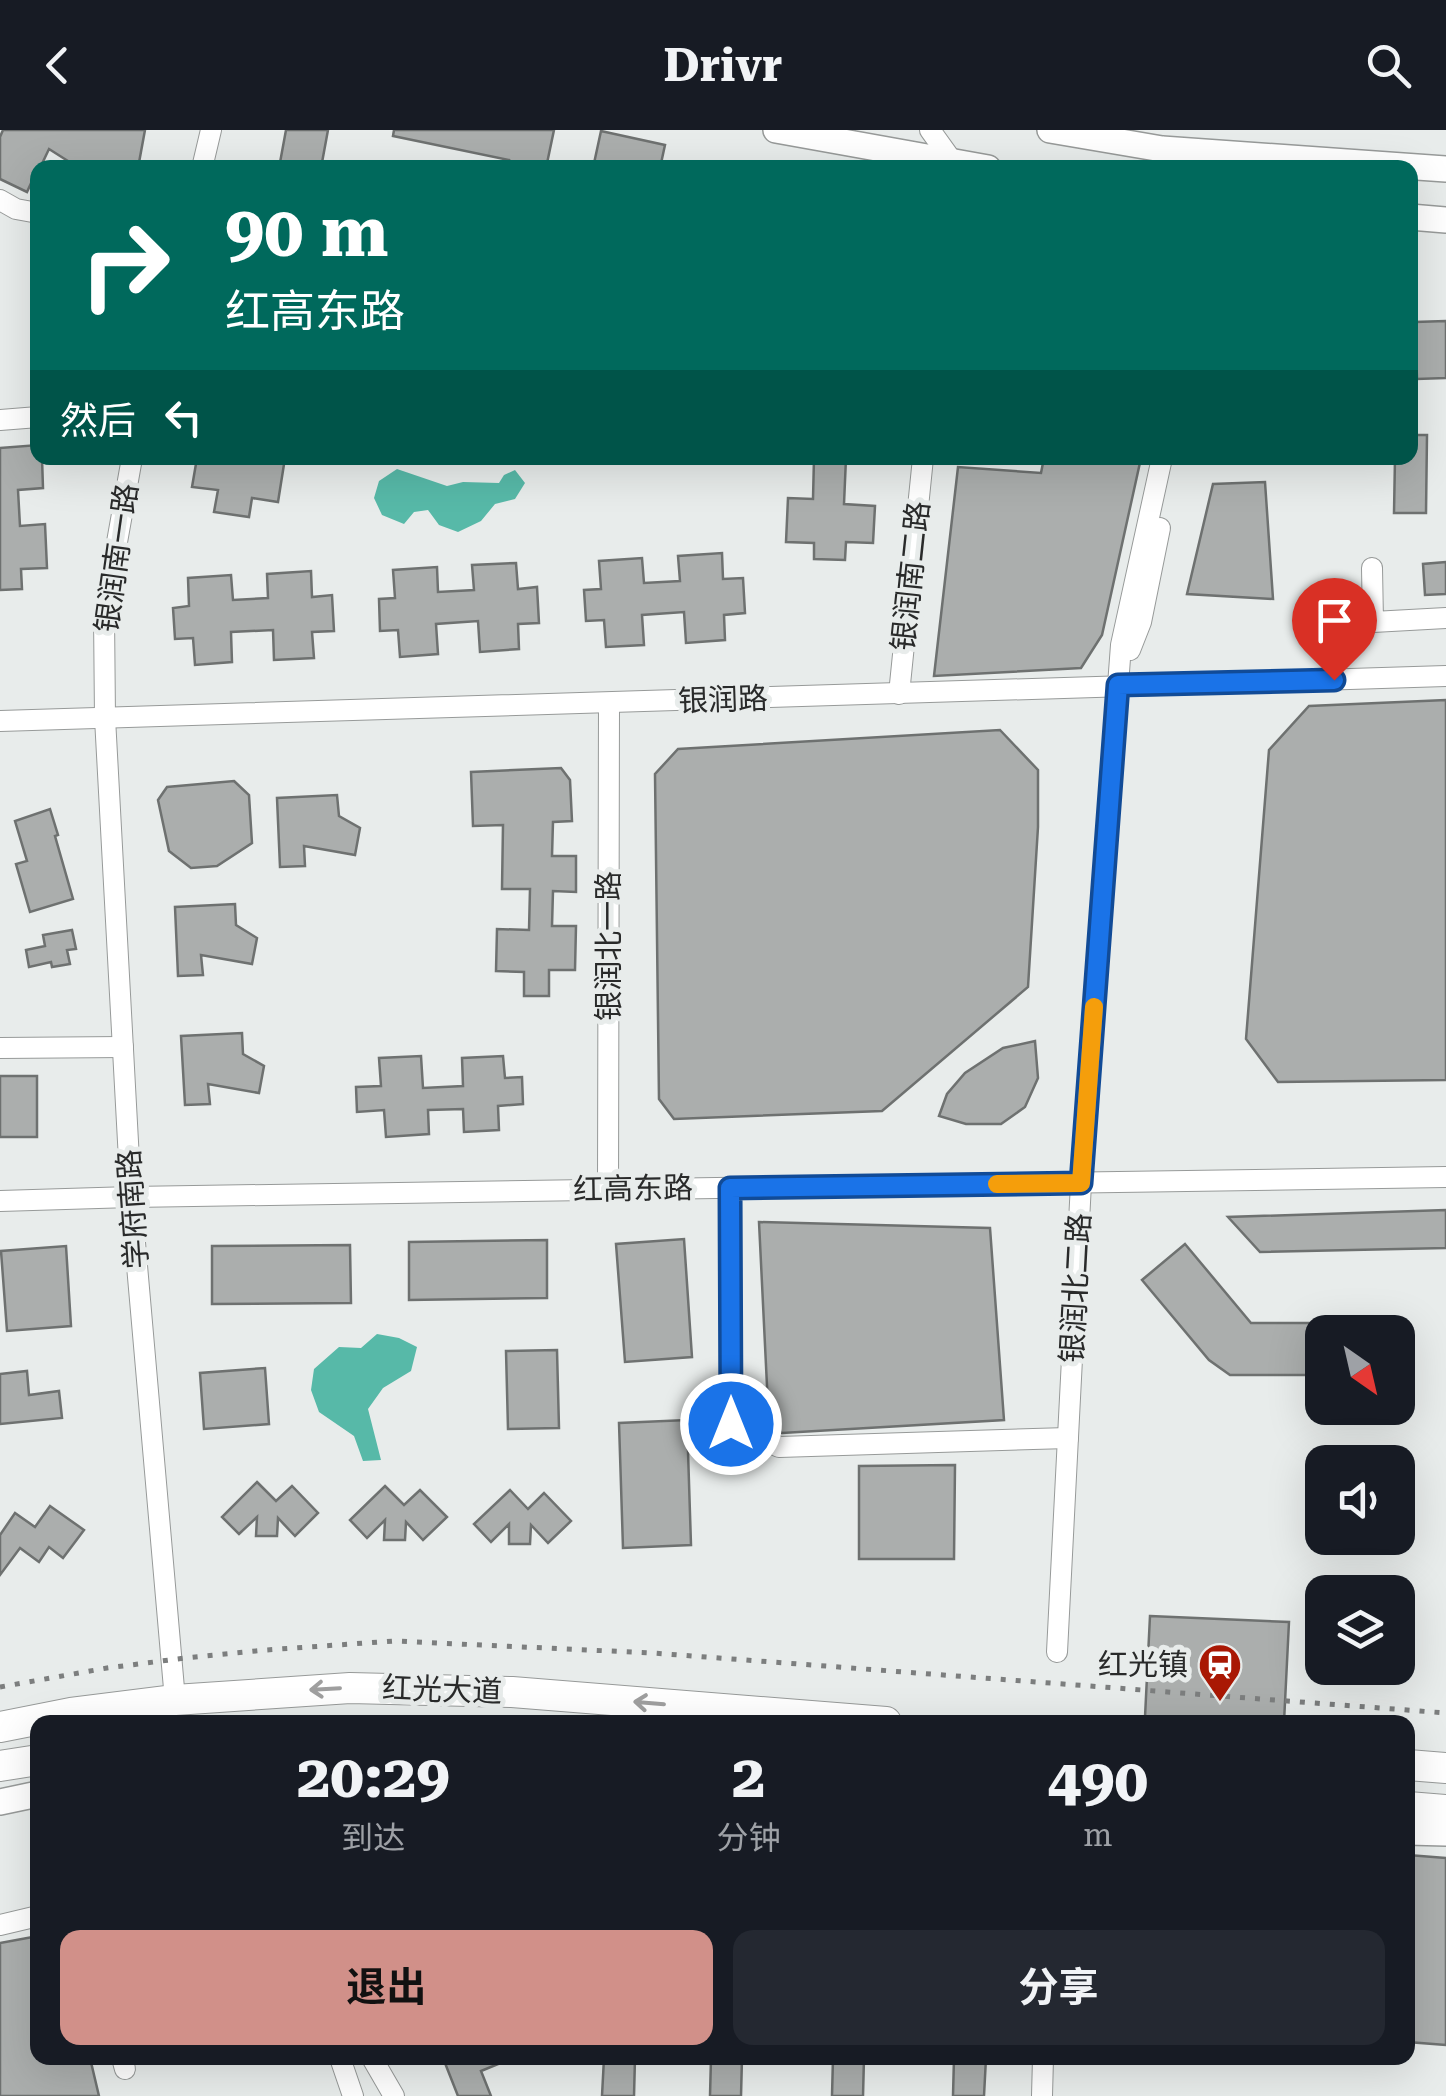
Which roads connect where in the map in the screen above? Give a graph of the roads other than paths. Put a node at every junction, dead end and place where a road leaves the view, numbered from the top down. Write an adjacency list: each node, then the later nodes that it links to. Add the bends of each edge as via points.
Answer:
1 (211, 130): 5 (street)
2 (776, 130): 6 (main road)
3 (930, 130): 7 (street)
4 (1050, 130): 8 (main road)
5 (204, 160)
6 (932, 160)
7 (950, 160)
8 (1196, 160)
9 (1418, 168): 10 (main road)
10 (1446, 169)
11 (0, 200): 12 (street)
12 (30, 212)
13 (1418, 218): 14 (main road)
14 (1446, 220)
15 (30, 418): 16 (street)
16 (0, 420)
17 (131, 465): 27 (street, 银润南一路, via 104,615)
18 (922, 465): 25 (street, 银润南二路)
19 (1160, 465): 24 (street, via 1120,645)
20 (1174, 465): 24 (street, via 1140,622)
21 (1372, 568): 22 (street, via 1372,622)
22 (1446, 618)
23 (1446, 676): 24 (street, 银润路)
24 (1118, 685): 25 (street, 银润路); 32 (street, 银润北二路)
25 (900, 694): 26 (street, 银润路)
26 (610, 703): 27 (street, 银润路); 34 (street, 银润北一路)
27 (105, 718): 28 (street, 银润路); 29 (street, 学府南路)
28 (0, 721)
29 (123, 1047): 30 (street); 35 (street, 学府南路)
30 (0, 1048)
31 (1446, 1177): 32 (street, 红高东路)
32 (1081, 1183): 33 (street, 红高东路); 37 (street, 银润北二路)
33 (730, 1188): 34 (street, 红高东路); 37 (street, via 731,1424 779,1447)
34 (608, 1190): 35 (street, 红高东路)
35 (131, 1197): 36 (street, 红高东路); 39 (street, 学府南路)
36 (0, 1201)
37 (1068, 1438): 38 (street, 银润北二路)
38 (1057, 1652)
39 (175, 1700): 40 (highway, 红光大道); 41 (highway, 红光大道, one-way to 39, via 512,1692 350,1688)
40 (60, 1715)
41 (799, 1715)
42 (30, 1721): 43 (highway, 红光大道)
43 (0, 1727)
44 (30, 1761): 45 (highway)
45 (0, 1766)
46 (1415, 1766): 47 (highway)
47 (1446, 1768)
48 (30, 1796): 49 (main road)
49 (0, 1802)
50 (1415, 1807): 51 (highway)
51 (1446, 1810)
52 (1415, 1832): 53 (main road)
53 (1446, 1833)
54 (30, 1918): 55 (street)
55 (0, 1925)
56 (342, 2065): 59 (street)
57 (376, 2065): 60 (street)
58 (1043, 2065): 61 (street)
59 (353, 2096)
60 (394, 2096)
61 (1042, 2096)

